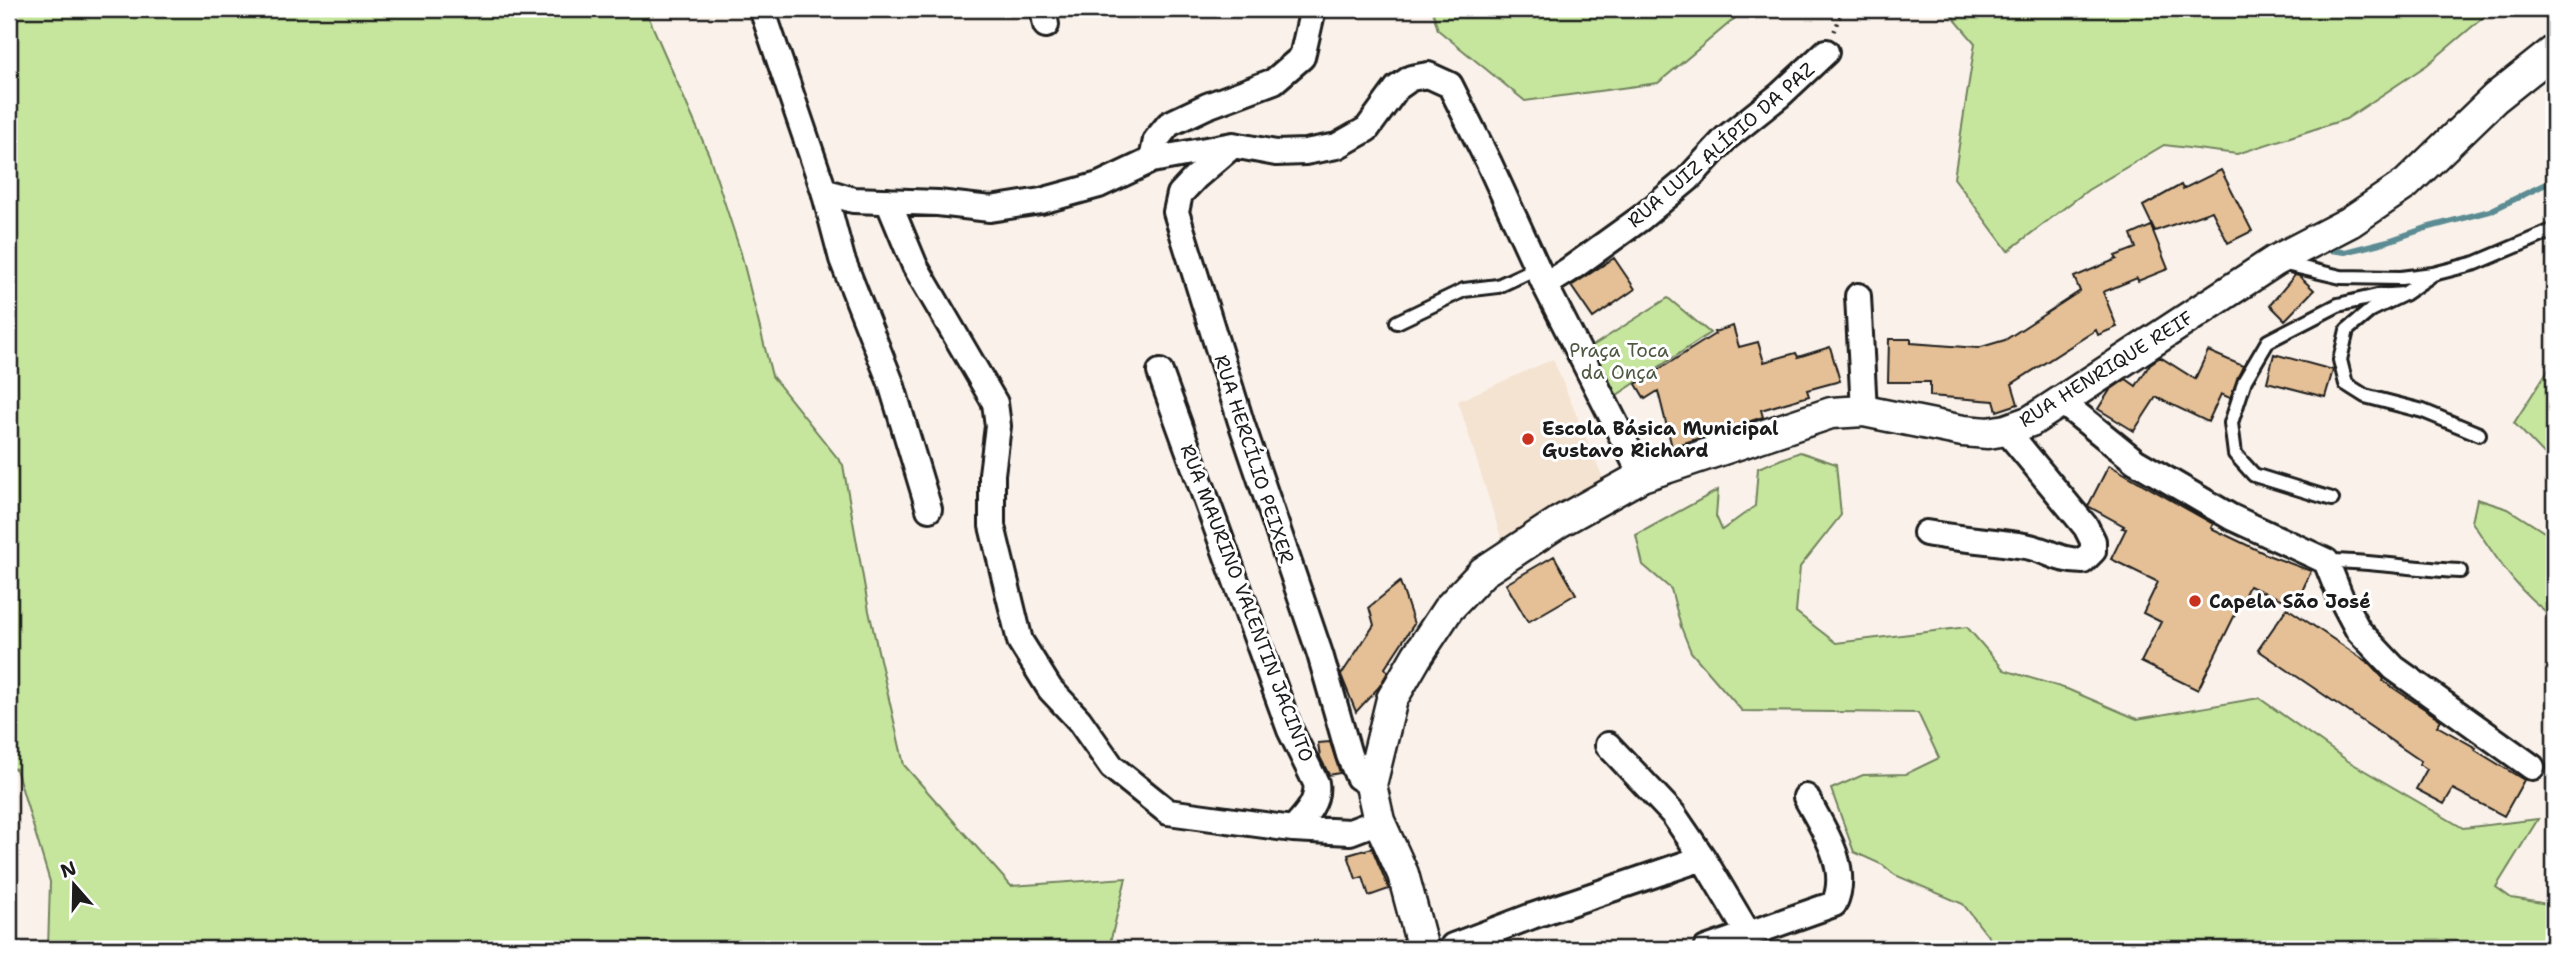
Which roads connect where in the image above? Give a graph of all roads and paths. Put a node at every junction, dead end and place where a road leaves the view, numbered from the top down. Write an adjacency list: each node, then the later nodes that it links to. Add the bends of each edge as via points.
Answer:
1 (762, 9): 7 (street)
2 (1313, 9): 6 (street, via 1302,57 1274,81 1169,124 1156,140)
3 (2554, 51): 10 (street, RUA HENRIQUE REIF, via 2495,98 2406,184 2350,222)
4 (1826, 52): 12 (street, RUA LUIZ ALÍPIO DA PAZ, via 1641,218 1569,270)
5 (1233, 145): 6 (street); 12 (street, via 1276,153 1337,146 1367,129 1396,88 1410,78 1428,75 1450,85); 29 (street, RUA HERCÍLIO PEIXER, via 1180,194 1176,212 1349,755 1358,777)
6 (1152, 160): 8 (street, via 1099,185 990,209)
7 (824, 191): 8 (street, via 853,200); 23 (street, via 842,259 891,383)
8 (888, 201): 32 (street, via 915,266 995,403 998,426 992,526 1020,640 1050,689 1080,720 1112,767 1168,812)
9 (2554, 230): 11 (lane, via 2476,263)
10 (2275, 261): 11 (lane, via 2341,277); 17 (street, RUA HENRIQUE REIF)
11 (2433, 274): 13 (lane)
12 (1541, 276): 15 (lane, via 1464,290); 21 (street)
13 (2404, 294): 20 (lane, via 2371,310 2347,330 2340,360 2346,384 2365,396 2423,411); 22 (lane, via 2338,305 2267,341 2245,380 2231,423 2235,454 2254,475)
14 (1858, 296): 18 (street)
15 (1397, 322)
16 (1160, 372): 32 (street, RUA MAURINO VALENTIN JACINTO, via 1290,730 1315,783 1312,805)
17 (2063, 402): 19 (street, RUA HENRIQUE REIF); 25 (street, via 2135,461 2231,517)
18 (1864, 411): 19 (street, RUA HENRIQUE REIF, via 1963,431); 21 (street, RUA HENRIQUE REIF, via 1830,413)
19 (2006, 430): 24 (street, via 2086,527 2092,551 2083,561 2066,561 2028,546)
20 (2479, 434)
21 (1642, 476): 29 (street, RUA HENRIQUE REIF, via 1516,549 1483,572 1448,609 1392,699)
22 (2332, 499)
23 (929, 509)
24 (1926, 533)
25 (2326, 561): 26 (lane); 28 (street, via 2358,630 2394,668)
26 (2460, 571)
27 (1608, 745): 33 (street, via 1673,814)
28 (2532, 767)
29 (1370, 785): 31 (street, RUA HENRIQUE REIF)
30 (1806, 797): 34 (street, via 1835,851 1840,890 1834,904)
31 (1380, 821): 32 (street, via 1350,832); 36 (street, RUA HENRIQUE REIF, via 1403,874)
32 (1293, 829)
33 (1703, 858): 34 (street); 35 (street)
34 (1749, 935): 37 (street)
35 (1451, 948)
36 (1423, 949)
37 (1706, 949)

